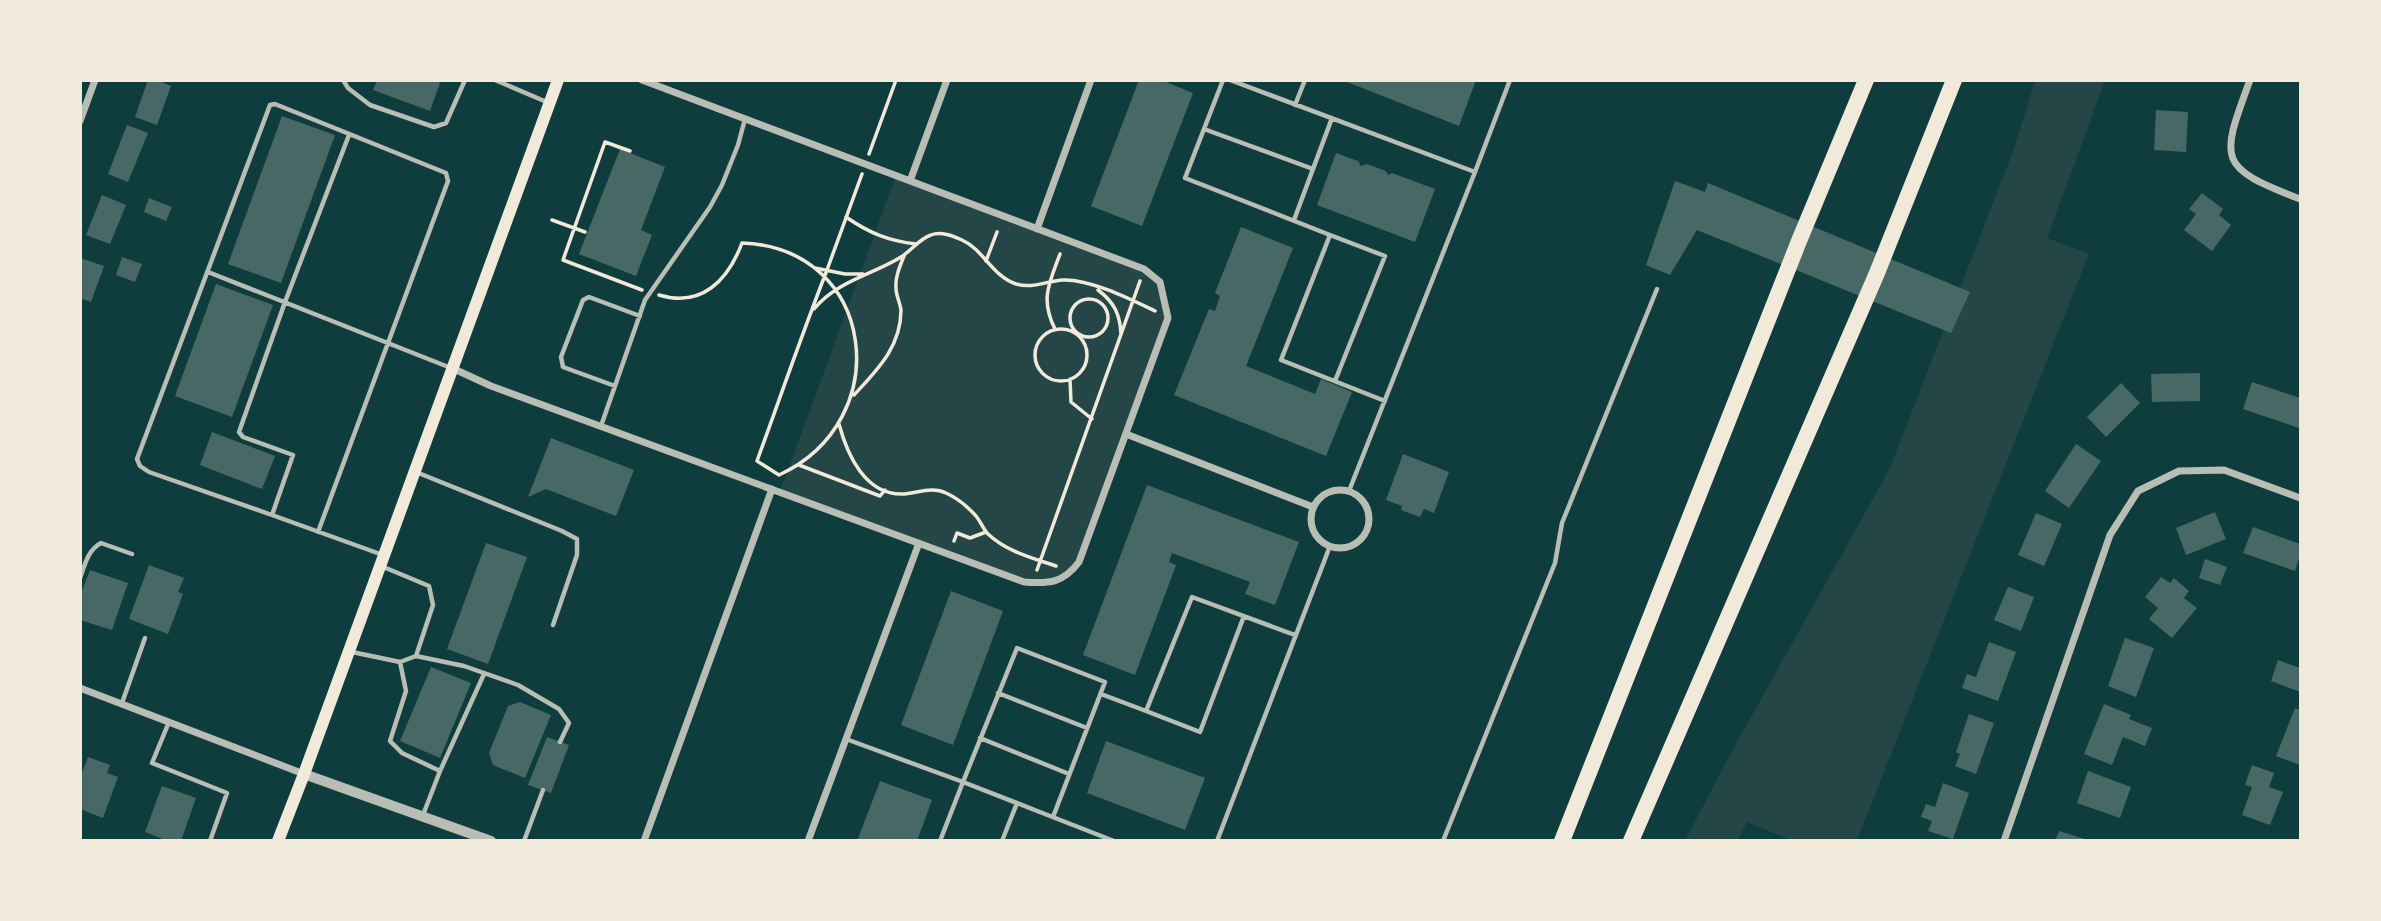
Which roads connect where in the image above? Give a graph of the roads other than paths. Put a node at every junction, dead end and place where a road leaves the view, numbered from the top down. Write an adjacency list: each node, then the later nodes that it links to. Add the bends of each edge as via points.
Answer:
1 (95, 80): 21 (street)
2 (343, 80): 3 (lane, via 370,105 434,127 446,123)
3 (465, 80)
4 (495, 80): 17 (lane)
5 (558, 80): 17 (main road)
6 (642, 80): 19 (street)
7 (947, 80): 26 (street)
8 (1091, 80): 29 (street)
9 (1223, 80): 22 (lane)
10 (1230, 80): 16 (lane)
11 (1305, 80): 18 (lane)
12 (1510, 80): 25 (lane)
13 (1866, 80): 91 (highway)
14 (1956, 80): 92 (highway)
15 (2250, 80): 27 (street, via 2232,131 2234,162 2254,180)
16 (1244, 83): 18 (lane)
17 (550, 103): 36 (main road)
18 (1295, 105): 20 (lane)
19 (745, 118): 26 (street); 34 (lane, via 723,185 650,293)
20 (1332, 118): 24 (lane); 25 (lane)
21 (80, 121)
22 (1204, 130): 24 (lane); 28 (lane, via 1185,178)
23 (349, 135): 31 (lane, via 270,105); 33 (lane); 35 (lane, via 446,173 448,181)
24 (1313, 169): 28 (lane)
25 (1475, 172): 39 (lane)
26 (910, 181): 29 (street)
27 (2301, 199)
28 (1294, 220): 30 (lane)
29 (1037, 229): 41 (street, via 1144,269 1160,282 1168,318)
30 (1330, 235): 37 (lane, via 1281,360); 37 (lane, via 1384,256)
31 (208, 272): 33 (lane); 47 (lane, via 137,459 149,471)
32 (1657, 289): 90 (lane, via 1562,523 1555,563)
33 (285, 302): 35 (lane); 47 (lane, via 239,432 293,455)
34 (640, 316): 38 (lane); 38 (lane, via 589,297 583,300 561,358 563,367)
35 (386, 343): 36 (lane); 48 (lane)
36 (452, 368): 40 (street); 42 (main road)
37 (1335, 381): 39 (lane)
38 (615, 386): 40 (lane)
39 (1385, 401): 44 (lane)
40 (601, 426): 43 (street)
41 (1126, 434): 46 (street); 49 (street, via 1072,572 1050,583 1024,582)
42 (415, 472): 52 (main road); 55 (lane, via 577,539 577,555)
43 (772, 489): 49 (street); 84 (street)
44 (1349, 491): 46 (street, via 1324,494); 50 (street, via 1368,510 1367,529 1348,547)
45 (2301, 498): 93 (street, via 2224,470 2179,471 2138,491 2110,535)
46 (1313, 507): 50 (street, via 1311,526)
47 (272, 515): 48 (lane)
48 (318, 532): 52 (lane)
49 (919, 543): 70 (street)
50 (1329, 546): 56 (lane)
51 (132, 554): 53 (lane, via 101,543 94,547)
52 (382, 561): 58 (main road); 59 (lane, via 429,586 433,606)
53 (80, 578)
54 (1244, 616): 56 (lane); 66 (lane, via 1192,597); 66 (lane, via 1200,732)
55 (553, 625)
56 (1295, 635): 89 (lane)
57 (145, 638): 65 (lane)
58 (349, 651): 60 (lane); 73 (main road)
59 (416, 656): 60 (lane); 61 (lane)
60 (400, 662): 72 (lane, via 406,691 390,741 402,753)
61 (484, 674): 71 (lane, via 518,685 559,709 569,723); 72 (lane)
62 (80, 688): 65 (street)
63 (998, 693): 64 (lane, via 1017,648 1105,682); 68 (lane); 69 (lane)
64 (1101, 694): 66 (lane); 68 (lane)
65 (122, 704): 67 (street)
66 (1146, 711)
67 (169, 722): 73 (street); 80 (lane, via 152,763 227,793)
68 (1087, 728): 74 (lane)
69 (980, 738): 74 (lane); 75 (lane)
70 (846, 739): 75 (lane); 85 (street)
71 (560, 742)
72 (440, 771): 78 (lane)
73 (304, 774): 78 (street); 81 (main road)
74 (1069, 774): 79 (lane)
75 (963, 782): 77 (lane); 86 (lane)
76 (543, 790): 83 (lane)
77 (1017, 803): 79 (lane); 87 (lane)
78 (423, 816): 82 (street)
79 (1053, 817): 88 (lane)
80 (209, 841)
81 (278, 841)
82 (491, 841)
83 (524, 841)
84 (644, 841)
85 (808, 841)
86 (940, 841)
87 (1002, 841)
88 (1114, 841)
89 (1217, 841)
90 (1443, 841)
91 (1562, 841)
92 (1631, 841)
93 (2004, 841)

